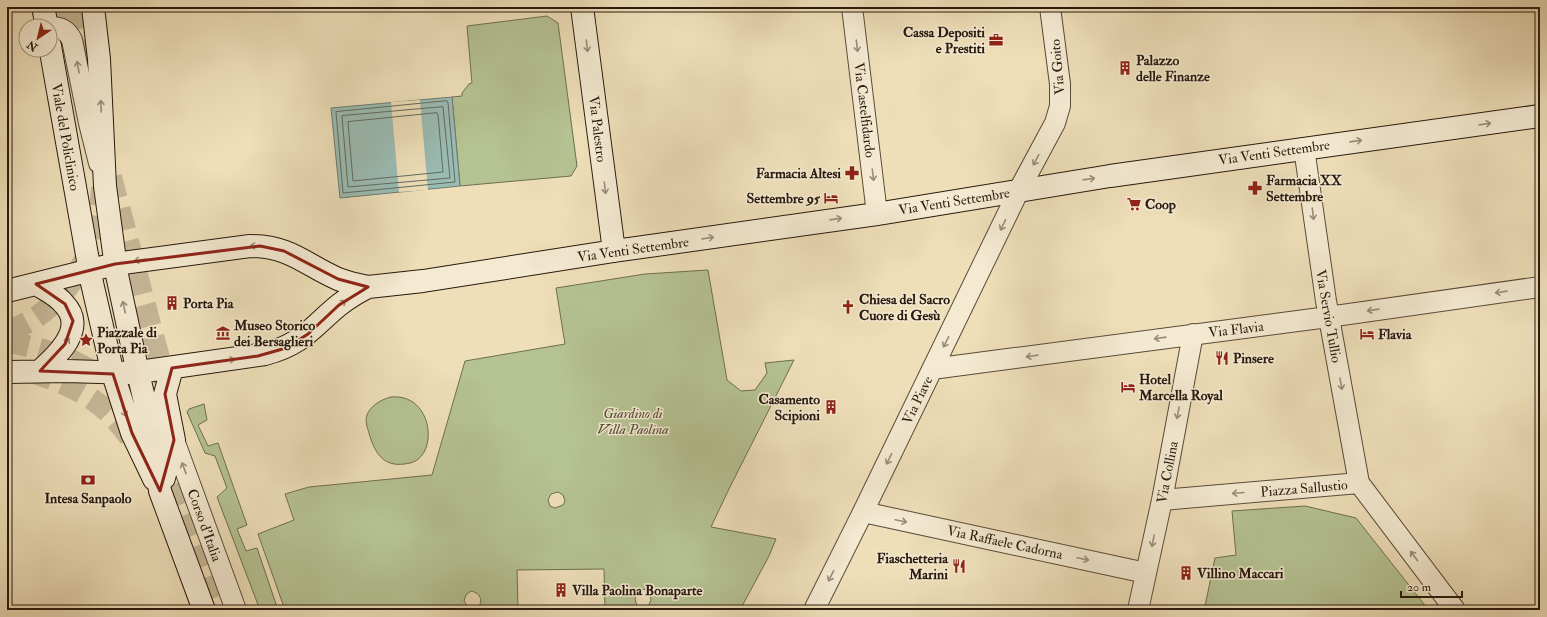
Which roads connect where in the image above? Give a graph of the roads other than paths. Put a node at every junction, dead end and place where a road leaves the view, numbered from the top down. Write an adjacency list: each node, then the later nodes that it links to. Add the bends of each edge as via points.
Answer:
1 (43, 7): 6 (main road)
2 (93, 7): 11 (main road, Viale del Policlinico, one-way to 2, via 99,60)
3 (582, 7): 14 (main road, Via Palestro, one-way to 14)
4 (852, 7): 13 (street, Via Castelfidardo, one-way to 13)
5 (1050, 7): 12 (street, Via Goito, one-way to 12, via 1060,84 1060,106 1052,130)
6 (45, 18)
7 (58, 28): 11 (street, Viale del Policlinico, one-way to 7, via 92,138 72,40 65,30)
8 (52, 58): 16 (main road, Viale del Policlinico)
9 (1540, 116): 10 (main road, Via Venti Settembre, one-way to 9)
10 (1304, 148): 12 (main road, Via Venti Settembre, one-way to 10); 21 (street, Via Servio Tullio, one-way to 21)
11 (105, 186): 15 (main road, Viale del Policlinico)
12 (1019, 190): 13 (main road, Via Venti Settembre); 24 (street, Via Piave, one-way to 24)
13 (877, 214): 14 (main road, Via Venti Settembre, one-way to 13)
14 (614, 252): 18 (main road, Via Venti Settembre)
15 (115, 264): 16 (main road); 18 (main road, Via Venti Settembre, one-way to 15, via 338,279 294,255 273,248 250,246); 27 (main road, one-way to 15)
16 (90, 270): 17 (main road); 28 (main road)
17 (36, 284): 20 (main road); 26 (main road, one-way to 17, via 65,344 72,332 73,321 65,304)
18 (368, 287): 23 (main road, Via Venti Settembre, one-way to 18, via 258,356 286,348 308,334 339,305)
19 (1540, 287): 21 (street, Via Flavia, one-way to 21)
20 (7, 291)
21 (1328, 317): 22 (street, Via Flavia); 30 (street, Via Servio Tullio, one-way to 30)
22 (1193, 334): 24 (street, Via Flavia, one-way to 24); 32 (street, Via Collina, one-way to 32)
23 (172, 368): 27 (main road); 29 (main road, Corso d'Italia, via 165,394)
24 (932, 369): 33 (street, Via Piave, one-way to 33)
25 (8, 371): 26 (main road)
26 (40, 371): 28 (main road)
27 (138, 373): 28 (main road); 31 (main road, via 153,435)
28 (113, 374): 31 (main road, one-way to 31, via 132,434)
29 (174, 440): 31 (main road, Corso d'Italia); 36 (street, Corso d'Italia, one-way to 29)
30 (1359, 483): 32 (street, Piazza Sallustio, one-way to 32); 39 (street, Piazza Sallustio, one-way to 30)
31 (160, 490): 35 (main road)
32 (1162, 500): 34 (street, Via Collina, one-way to 34)
33 (863, 512): 34 (street, Via Raffaele Cadorna, one-way to 34); 37 (street, Via Piave, one-way to 37)
34 (1146, 573): 38 (street, Via Collina)
35 (204, 610)
36 (236, 610)
37 (814, 610)
38 (1138, 610)
39 (1455, 610)

